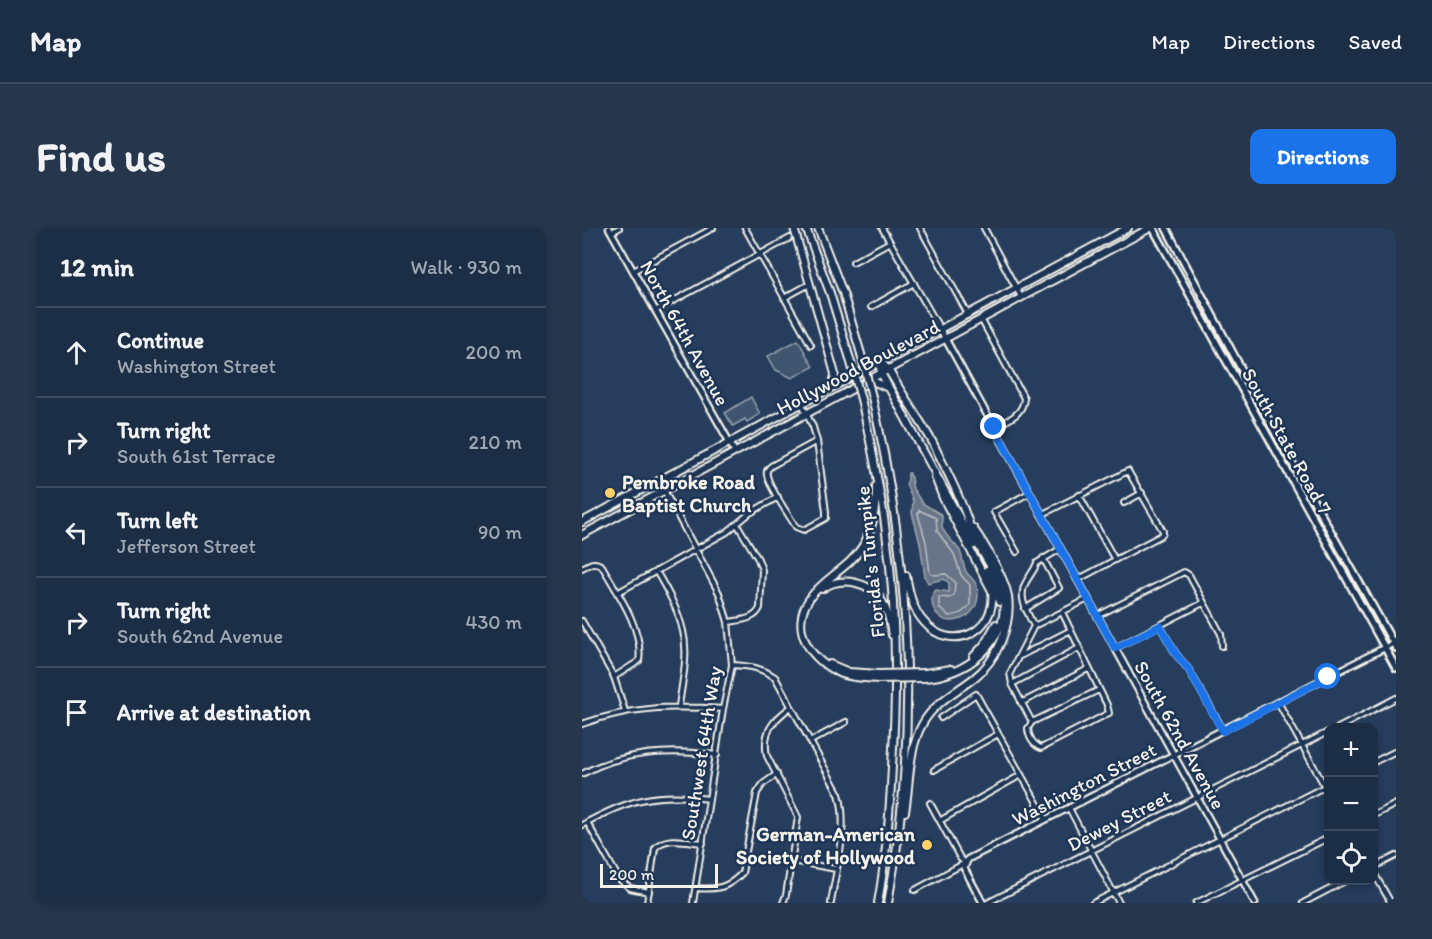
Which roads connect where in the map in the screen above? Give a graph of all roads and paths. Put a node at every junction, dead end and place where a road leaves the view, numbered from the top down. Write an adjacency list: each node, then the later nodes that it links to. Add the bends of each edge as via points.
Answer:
1 (619, 228): 13 (street)
2 (713, 228): 18 (street)
3 (746, 228): 16 (street)
4 (794, 228): 34 (highway, via 835,374)
5 (806, 228): 43 (highway, Florida's Turnpike, bridge, via 850,359)
6 (818, 228): 57 (highway, Florida's Turnpike, bridge, via 861,354)
7 (882, 228): 15 (street)
8 (920, 228): 26 (street)
9 (984, 228): 21 (street)
10 (1128, 228): 21 (highway, Hollywood Boulevard)
11 (1152, 228): 23 (highway, Hollywood Boulevard); 56 (main road, South State Road 7)
12 (1166, 228): 60 (main road, South State Road 7)
13 (610, 230): 18 (street, North 64th Avenue)
14 (790, 238): 16 (street)
15 (890, 242): 17 (street); 19 (street)
16 (760, 254): 22 (street); 25 (street)
17 (853, 262)
18 (633, 271): 25 (street, North 64th Avenue)
19 (914, 283): 24 (street); 28 (street)
20 (806, 286): 22 (street)
21 (1016, 288): 23 (street); 26 (highway, Hollywood Boulevard)
22 (784, 298): 30 (street)
23 (1021, 298): 27 (highway, Hollywood Boulevard)
24 (871, 307)
25 (655, 311): 41 (street, North 64th Avenue)
26 (968, 314): 28 (highway, Hollywood Boulevard)
27 (981, 319): 29 (highway, Hollywood Boulevard); 39 (street, via 1024,399 1020,413)
28 (939, 329): 29 (street, South 62nd Avenue); 31 (highway, Hollywood Boulevard)
29 (945, 339): 32 (highway, Hollywood Boulevard); 39 (street, South 62nd Avenue)
30 (811, 345)
31 (879, 361): 32 (highway); 33 (highway); 34 (highway, Hollywood Boulevard)
32 (888, 369): 33 (highway, Hollywood Boulevard); 53 (highway, via 932,441)
33 (881, 373): 35 (highway, Hollywood Boulevard); 36 (highway)
34 (833, 386): 37 (highway, Hollywood Boulevard)
35 (853, 388): 36 (highway, via 875,382); 38 (highway, Hollywood Boulevard)
36 (891, 390): 44 (highway)
37 (802, 404): 38 (street); 41 (highway, Hollywood Boulevard)
38 (807, 413): 40 (street); 42 (highway, Hollywood Boulevard)
39 (994, 427): 47 (street, South 62nd Avenue)
40 (817, 441): 50 (street, via 767,470); 50 (street, via 826,518 800,530)
41 (730, 442): 42 (street, North 64th Avenue); 45 (highway, Hollywood Boulevard)
42 (735, 452): 46 (highway, Hollywood Boulevard)
43 (876, 470): 85 (highway, Florida's Turnpike, via 890,564); 90 (highway, via 876,507 869,535 849,563 811,596 805,606 802,633 825,665 850,676)
44 (935, 475): 57 (highway, via 992,591 992,611 979,629 950,637 922,621 912,601); 91 (highway, via 996,589 1000,608 993,631 978,653 957,667)
45 (659, 481): 46 (street, Southwest 64th Way); 54 (highway, Hollywood Boulevard)
46 (664, 490): 59 (highway, Hollywood Boulevard); 61 (street, Southwest 64th Way)
47 (1029, 493): 52 (street, South 62nd Avenue); 63 (street, via 994,512)
48 (1142, 493): 49 (street, via 1128,471); 51 (street); 65 (street, via 1163,533)
49 (1079, 495): 52 (street); 65 (street)
50 (778, 497): 55 (street)
51 (1124, 503)
52 (1041, 515): 62 (street, South 62nd Avenue)
53 (969, 521): 91 (highway, via 1001,587 1001,622 987,648 973,662 944,676); 131 (highway, via 1006,587 1005,630 985,668 944,699 923,723 914,749)
54 (582, 522)
55 (737, 524): 61 (street); 76 (street, via 762,570 760,608 752,617)
56 (1317, 526): 58 (main road, South State Road 7); 60 (main road)
57 (897, 527): 131 (highway, Florida's Turnpike, via 907,663)
58 (1322, 534): 60 (main road); 84 (main road, South State Road 7)
59 (582, 535)
60 (1334, 538): 80 (main road, South State Road 7)
61 (697, 548): 67 (street); 76 (street, Southwest 64th Way)
62 (1060, 549): 64 (street); 68 (street, South 62nd Avenue)
63 (1017, 552)
64 (1043, 558): 72 (street, via 1025,583); 72 (street, via 1059,588)
65 (1115, 560): 68 (street)
66 (582, 568): 69 (street, via 597,562)
67 (656, 571): 69 (street); 98 (street, via 675,605 684,633)
68 (1077, 580): 70 (street, South 62nd Avenue)
69 (617, 593): 92 (street, via 640,644 639,661)
70 (1088, 599): 73 (street); 74 (street, South 62nd Avenue)
71 (1203, 603): 74 (street, via 1184,572); 78 (street); 81 (street, via 1221,634)
72 (1025, 609): 77 (street)
73 (1062, 612): 77 (street); 79 (street)
74 (1097, 616): 83 (street, South 62nd Avenue)
75 (582, 621): 92 (street)
76 (728, 622): 87 (street, Southwest 64th Way)
77 (1034, 626): 86 (street)
78 (1160, 626): 83 (street); 107 (street)
79 (1071, 630): 82 (street); 86 (street)
80 (1395, 645): 84 (street, Washington Street)
81 (1222, 646)
82 (1079, 648): 89 (street); 93 (street)
83 (1115, 648): 114 (street, South 62nd Avenue)
84 (1385, 648): 88 (main road, South State Road 7); 96 (street, Washington Street)
85 (896, 653): 90 (highway, via 885,605 869,588 840,582 813,597 804,619 815,652 849,672); 152 (highway, Florida's Turnpike, via 888,829)
86 (1017, 658): 93 (street, via 1010,673)
87 (732, 665): 99 (street, via 764,669 775,677); 100 (street, Southwest 64th Way)
88 (1396, 668)
89 (1088, 669): 94 (street); 97 (street)
90 (878, 676): 91 (highway, bridge)
91 (925, 676)
92 (614, 677): 101 (street)
93 (1012, 684): 97 (street)
94 (1099, 690): 105 (street); 105 (street, via 1109,713 1041,747 1030,737 1028,728)
95 (1396, 698): 106 (street)
96 (1278, 702): 107 (street, Washington Street); 111 (street)
97 (1021, 703): 105 (street)
98 (679, 706): 100 (street); 101 (street)
99 (791, 707): 110 (street); 118 (street, via 776,717 766,738 767,756)
100 (723, 709): 113 (street, Southwest 64th Way)
101 (625, 711): 103 (street)
102 (941, 718): 108 (street, via 976,694)
103 (582, 722)
104 (846, 722): 110 (street)
105 (1032, 722)
106 (1348, 723)
107 (1223, 731): 114 (street, Washington Street)
108 (998, 734): 116 (street); 119 (street)
109 (1324, 734): 111 (street, Dewey Street)
110 (811, 741): 140 (street, via 843,807)
111 (1303, 745): 120 (street); 122 (street, Dewey Street)
112 (1396, 751): 115 (street)
113 (717, 755): 117 (street, via 690,751 637,754); 123 (street, Southwest 64th Way)
114 (1175, 755): 122 (street, South 62nd Avenue); 126 (street, Washington Street)
115 (1378, 760)
116 (934, 770)
117 (582, 774)
118 (777, 774): 137 (street, via 798,817); 144 (street, via 757,793 742,873 725,887)
119 (1021, 775): 128 (street); 129 (street)
120 (1324, 780)
121 (1324, 787): 132 (street)
122 (1197, 798): 132 (street, South 62nd Avenue); 135 (street, Dewey Street)
123 (709, 799): 130 (street, via 670,795 645,798); 134 (street, Southwest 64th Way)
124 (930, 803): 129 (street)
125 (1396, 804): 127 (street)
126 (1069, 808): 128 (street, Washington Street); 135 (street)
127 (1378, 814)
128 (1046, 819): 138 (street, Washington Street)
129 (941, 820): 138 (street)
130 (584, 823): 146 (street, via 619,879 630,888)
131 (900, 826): 153 (highway, Florida's Turnpike)
132 (1220, 839): 141 (street, South 62nd Avenue); 147 (street)
133 (1324, 840): 141 (street)
134 (703, 843): 144 (street, Southwest 64th Way); 146 (street, via 660,842 655,848)
135 (1091, 852): 147 (street); 154 (street, Dewey Street)
136 (1396, 856): 139 (street)
137 (792, 861): 140 (street); 150 (street)
138 (965, 863): 145 (street, Washington Street); 154 (street, via 964,868)
139 (1378, 865)
140 (836, 869): 151 (street)
141 (1242, 880): 157 (street); 158 (street, South 62nd Avenue)
142 (1378, 880): 160 (street)
143 (1337, 885): 159 (street)
144 (696, 888): 149 (street, Southwest 64th Way)
145 (915, 890)
146 (649, 892): 148 (street)
147 (1113, 893): 155 (street); 156 (street)
148 (647, 903)
149 (693, 903)
150 (783, 903)
151 (831, 903)
152 (878, 903)
153 (888, 903)
154 (985, 903)
155 (1092, 903)
156 (1119, 903)
157 (1196, 903)
158 (1255, 903)
159 (1302, 903)
160 (1391, 903)

